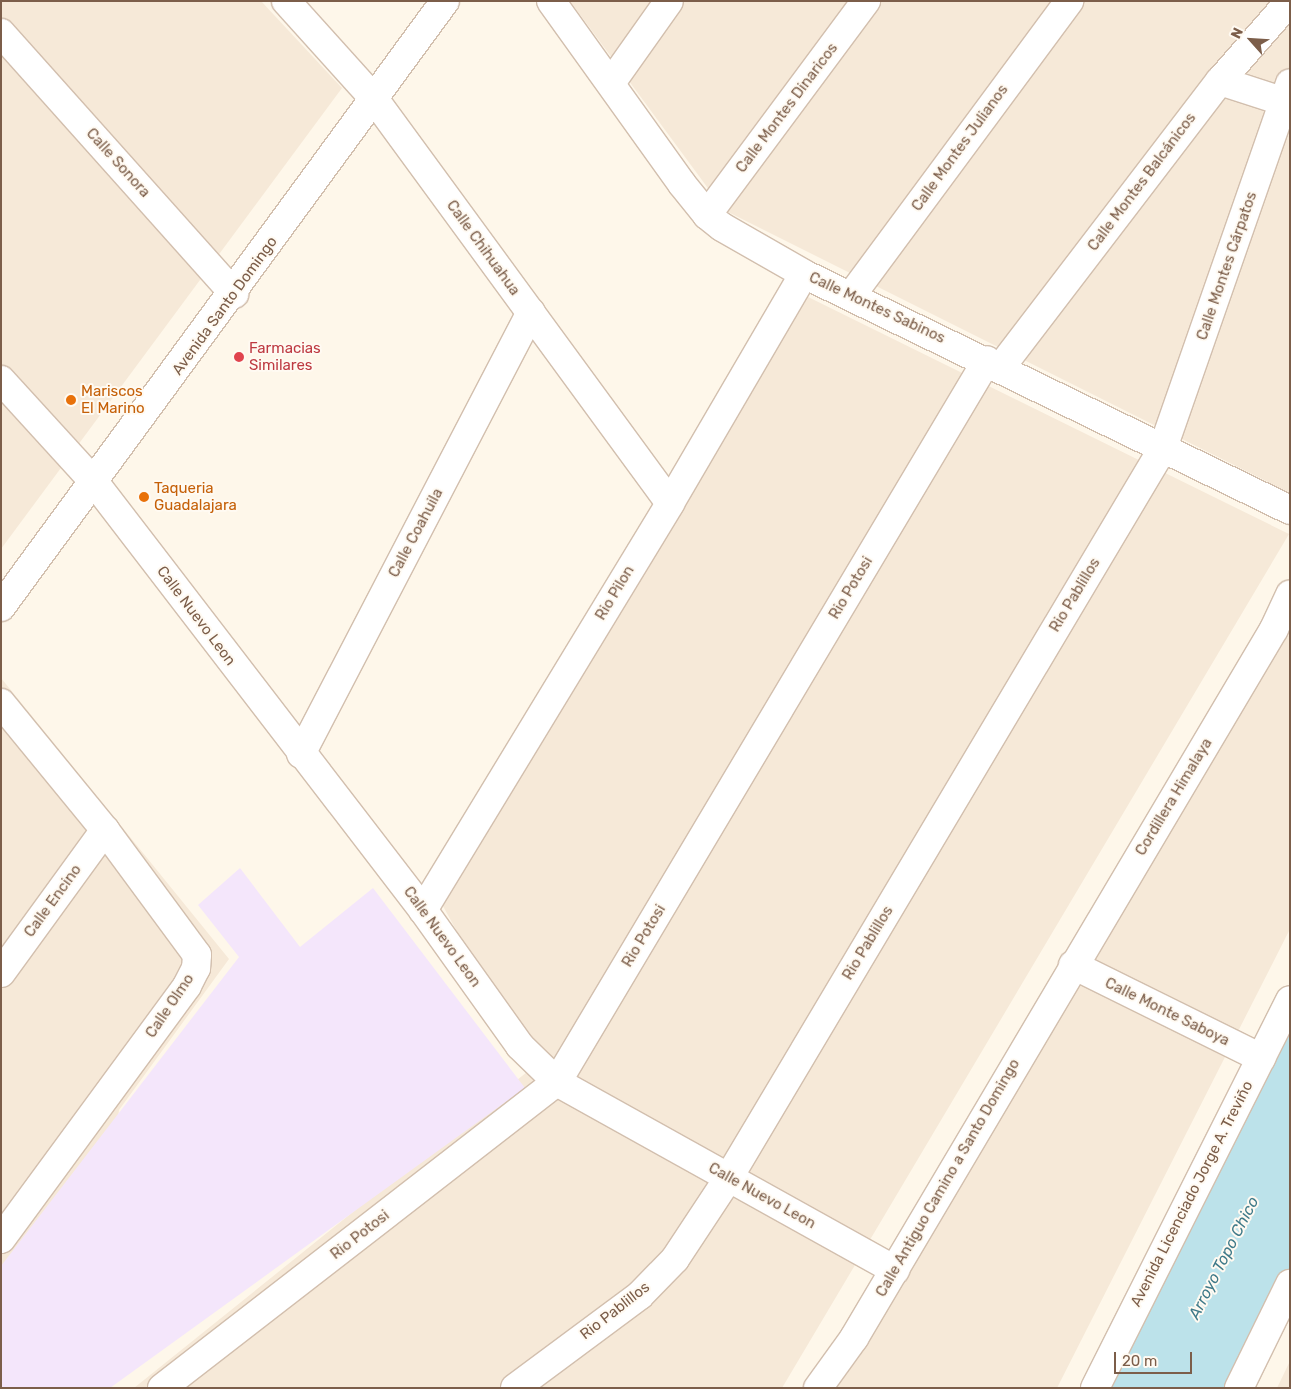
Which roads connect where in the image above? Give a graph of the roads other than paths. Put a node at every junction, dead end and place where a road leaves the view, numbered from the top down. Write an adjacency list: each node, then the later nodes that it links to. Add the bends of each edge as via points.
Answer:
1 (286, 1): 12 (street, Calle Chihuahua)
2 (445, 1): 12 (street, Avenida Santo Domingo)
3 (551, 1): 10 (street, Calle Montes Sabinos)
4 (669, 1): 10 (street)
5 (866, 1): 13 (street, Calle Montes Dinaricos)
6 (1069, 1): 16 (street, Calle Montes Julianos)
7 (1290, 2): 9 (street, Calle Montes Balcánicos)
8 (1, 33): 15 (street, Calle Sonora)
9 (1220, 81): 11 (street); 18 (street, Calle Montes Balcánicos)
10 (611, 83): 13 (street, Calle Montes Sabinos)
11 (1287, 92): 20 (street, Calle Montes Cárpatos)
12 (375, 100): 15 (street, Avenida Santo Domingo); 17 (street, Calle Chihuahua)
13 (707, 215): 14 (street, Calle Montes Sabinos, via 746,242)
14 (804, 274): 16 (street, Calle Montes Sabinos); 22 (street, Rio Pilon)
15 (234, 294): 21 (street, Avenida Santo Domingo)
16 (851, 296): 18 (street, Calle Montes Sabinos)
17 (531, 312): 22 (street, Calle Chihuahua); 27 (street, Calle Coahuila)
18 (994, 364): 20 (street, Calle Montes Sabinos); 34 (street, Rio Potosi)
19 (1, 380): 21 (street, Calle Nuevo Leon)
20 (1163, 448): 23 (street, Calle Montes Sabinos); 35 (street, Rio Pablillos)
21 (95, 483): 25 (street, Avenida Santo Domingo); 27 (street, Calle Nuevo Leon)
22 (670, 503): 29 (street, Rio Pilon)
23 (1290, 510)
24 (1290, 594): 30 (street, Cordillera Himalaya, via 1274,630)
25 (1, 607)
26 (1, 703): 28 (street, Calle Olmo)
27 (301, 754): 29 (street, Calle Nuevo Leon)
28 (105, 830): 31 (street, Calle Encino); 36 (street, Calle Olmo, via 191,943 197,955 196,968 187,986)
29 (423, 910): 34 (street, Calle Nuevo Leon, via 520,1046)
30 (1073, 965): 33 (street, Calle Monte Saboya); 37 (street, Calle Antiguo Camino a Santo Domingo)
31 (1, 973)
32 (1290, 1000): 33 (street, Avenida Licenciado Jorge A. Treviño)
33 (1261, 1058): 42 (street, Avenida Licenciado Jorge A. Treviño)
34 (557, 1082): 35 (street, Calle Nuevo Leon); 39 (street, Rio Potosi)
35 (729, 1177): 37 (street, Calle Nuevo Leon); 40 (street, Rio Pablillos, via 675,1259 640,1295)
36 (1, 1239)
37 (895, 1270): 41 (street, Calle Antiguo Camino a Santo Domingo, via 854,1338)
38 (1290, 1284): 43 (street)
39 (162, 1388)
40 (515, 1388)
41 (818, 1388)
42 (1094, 1388)
43 (1239, 1388)

